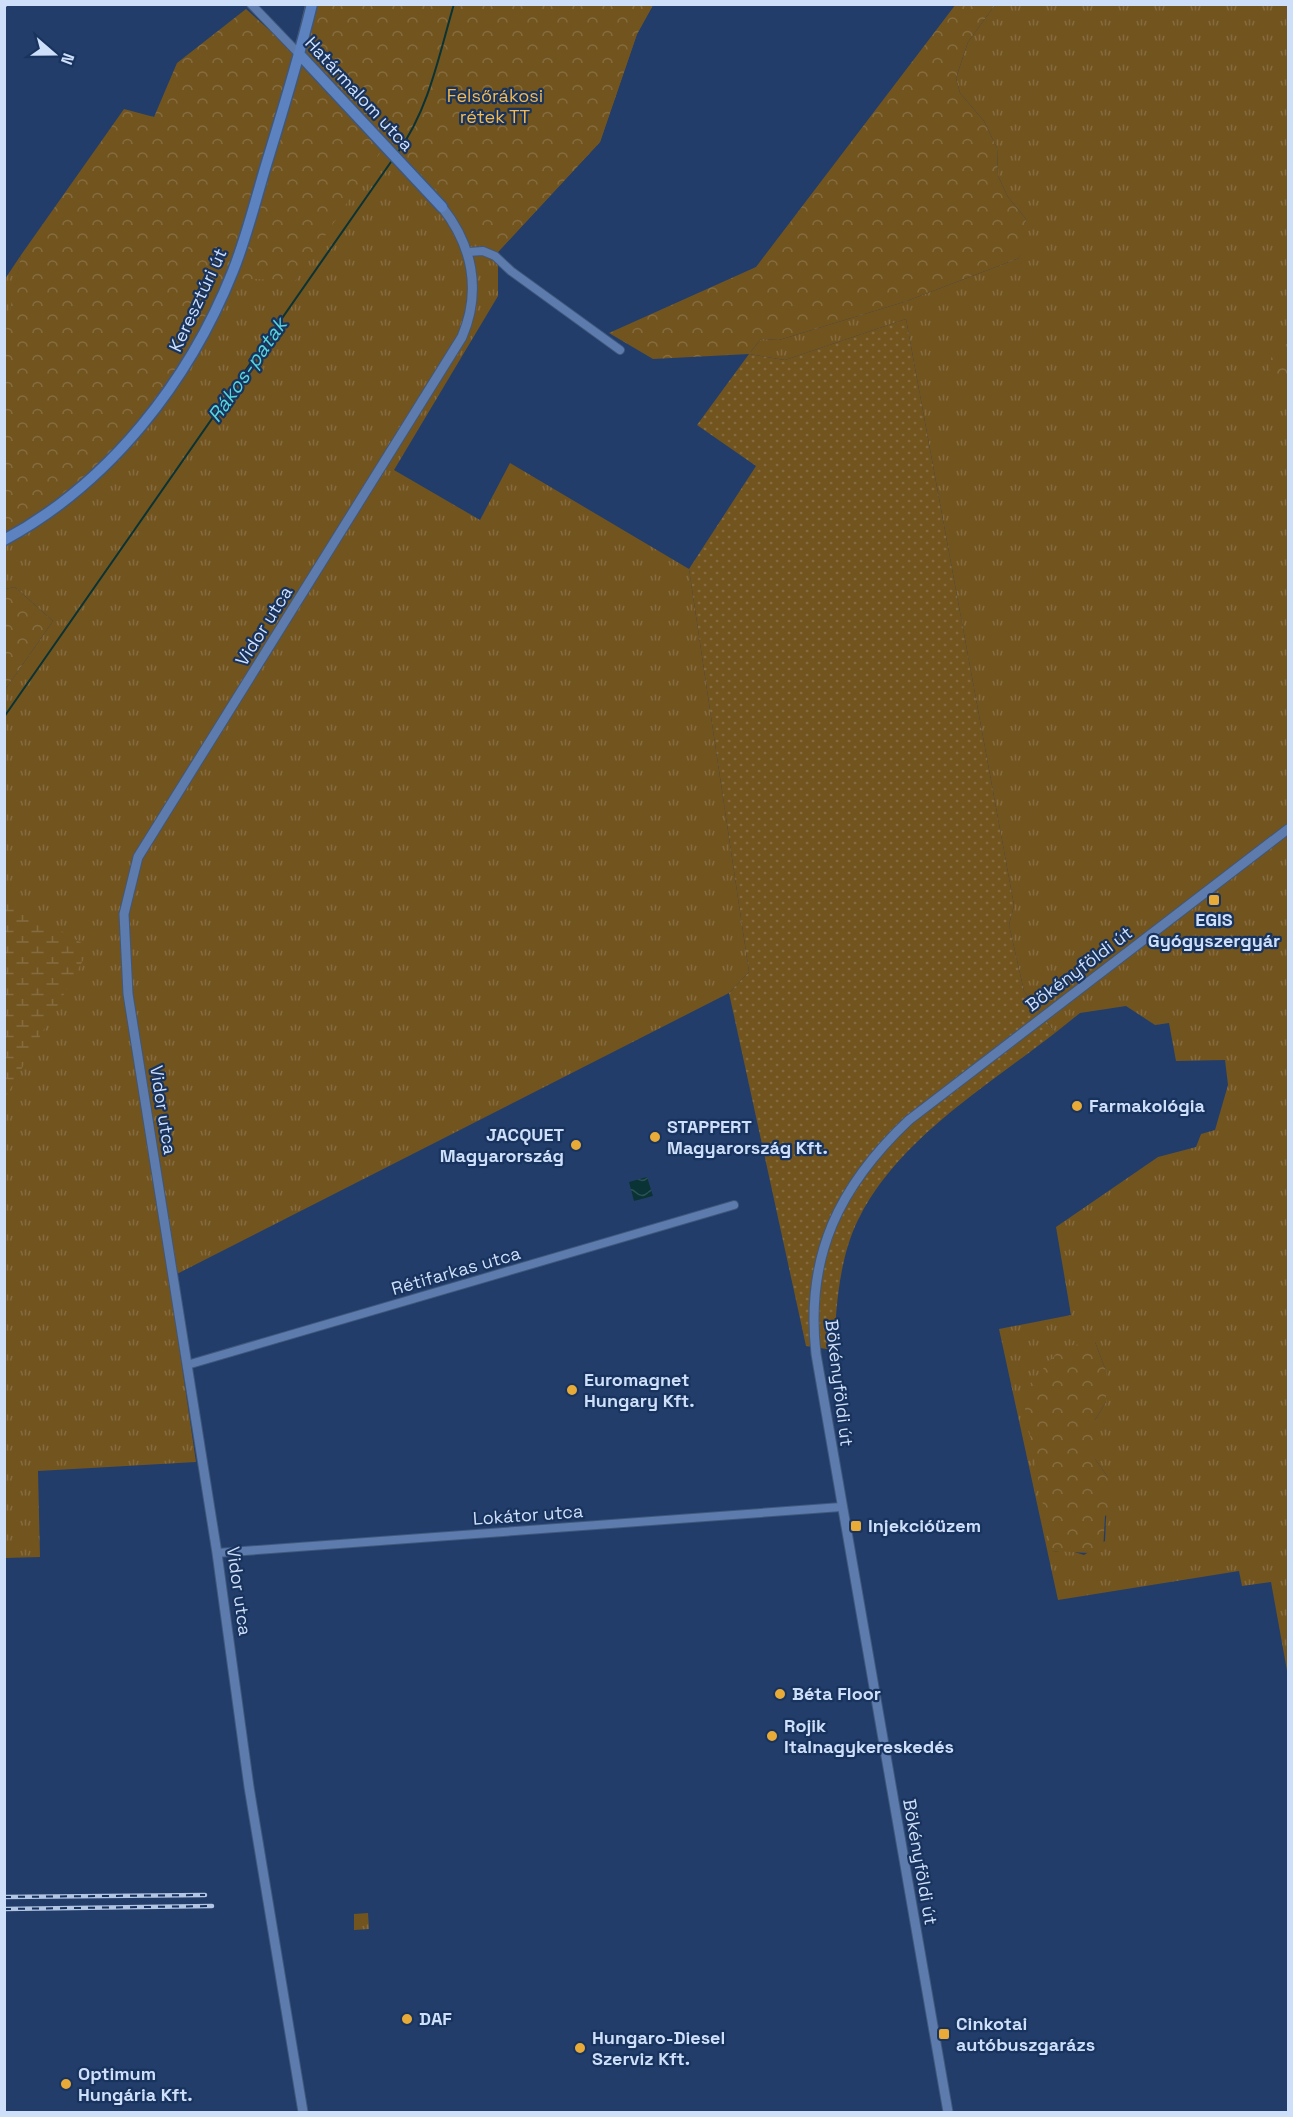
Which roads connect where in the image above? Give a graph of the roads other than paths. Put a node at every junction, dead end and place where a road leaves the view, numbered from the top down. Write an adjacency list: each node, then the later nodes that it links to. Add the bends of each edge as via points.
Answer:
1 (251, 4): 3 (street, Határmalom utca)
2 (312, 4): 3 (main road, Keresztúri út)
3 (300, 55): 4 (main road, Határmalom utca); 5 (main road, Keresztúri út)
4 (314, 71): 5 (main road, via 299,71); 6 (main road, Határmalom utca)
5 (290, 84): 9 (main road, Keresztúri út, via 234,269 183,369 110,460 30,526)
6 (442, 207): 7 (street, Vidor utca)
7 (468, 252): 8 (street, via 483,251 495,256); 12 (street, Vidor utca, via 472,304 457,347 138,857 128,891 124,914 128,994)
8 (620, 350)
9 (4, 540)
10 (1288, 829): 13 (street, Bökényföldi út, via 909,1120 856,1179 837,1210 823,1247 814,1312 816,1354)
11 (734, 1205): 12 (street, Rétifarkas utca)
12 (187, 1365): 14 (street, Vidor utca)
13 (841, 1507): 14 (street, Lokátor utca); 16 (street, Bökényföldi út)
14 (217, 1553): 15 (street, Vidor utca, via 249,1787)
15 (303, 2112)
16 (948, 2112)

